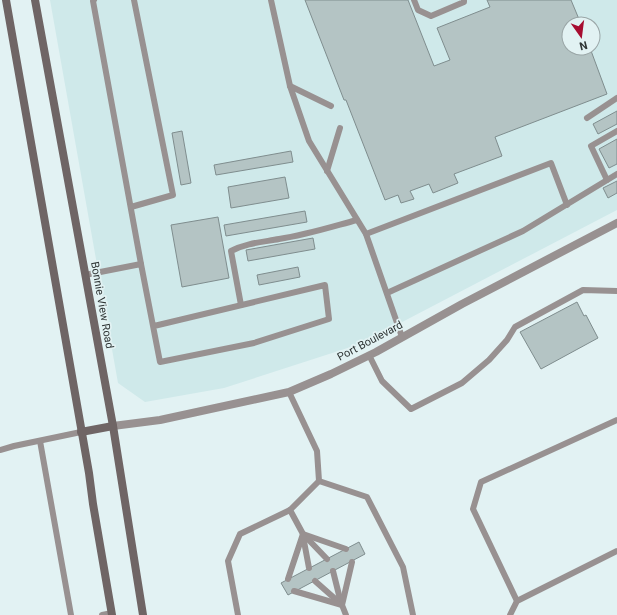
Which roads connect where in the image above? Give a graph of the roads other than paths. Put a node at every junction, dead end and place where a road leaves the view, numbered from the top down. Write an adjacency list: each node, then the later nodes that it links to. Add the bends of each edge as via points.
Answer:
1 (6, 0): 33 (main road)
2 (35, 0): 23 (main road, Bonnie View Road)
3 (94, 0): 18 (lane)
4 (134, 0): 18 (lane, via 173,195)
5 (271, 0): 8 (lane)
6 (414, 0): 7 (lane, via 418,10 431,16)
7 (464, 0)
8 (290, 86): 10 (lane); 14 (lane, via 309,141)
9 (617, 98): 11 (lane)
10 (332, 106)
11 (586, 118)
12 (340, 128): 14 (lane)
13 (617, 131): 16 (lane, via 591,146)
14 (327, 171): 19 (lane)
15 (617, 174): 16 (lane)
16 (607, 180): 17 (lane)
17 (567, 205): 21 (lane, via 551,163); 25 (lane, via 523,231)
18 (131, 207): 22 (lane)
19 (357, 220): 21 (lane); 26 (lane, via 231,250)
20 (617, 223): 28 (street, Port Boulevard)
21 (366, 234): 25 (lane)
22 (141, 264): 23 (lane); 27 (lane)
23 (85, 275): 32 (main road, Bonnie View Road)
24 (617, 291): 29 (lane, via 583,290 515,327 489,360 462,383 411,409 382,381)
25 (387, 293): 28 (lane)
26 (241, 306): 27 (lane); 27 (lane, via 325,285 329,319 254,343 160,362)
27 (154, 326)
28 (402, 337): 29 (street, Port Boulevard)
29 (369, 355): 30 (street, Port Boulevard)
30 (289, 392): 32 (street, Port Boulevard, via 160,420); 36 (lane, via 317,451)
31 (617, 420): 48 (lane, via 481,482 473,509)
32 (113, 426): 33 (main road); 53 (main road, Bonnie View Road)
33 (81, 432): 34 (lane); 50 (main road)
34 (40, 441): 35 (lane); 51 (lane)
35 (0, 450)
36 (319, 481): 37 (lane); 56 (lane, via 366,498 403,567)
37 (290, 510): 38 (lane); 54 (lane, via 240,534 228,562)
38 (303, 534): 39 (lane); 41 (lane); 43 (lane); 45 (lane)
39 (346, 548)
40 (617, 551): 48 (lane)
41 (327, 559)
42 (352, 562): 49 (lane)
43 (309, 568)
44 (333, 571): 49 (lane)
45 (288, 579)
46 (315, 581): 49 (lane)
47 (294, 591): 49 (lane)
48 (517, 601): 57 (lane)
49 (342, 605): 55 (lane)
50 (112, 614): 52 (lane)
51 (72, 615)
52 (102, 615)
53 (143, 615)
54 (238, 615)
55 (346, 615)
56 (413, 615)
57 (510, 615)

